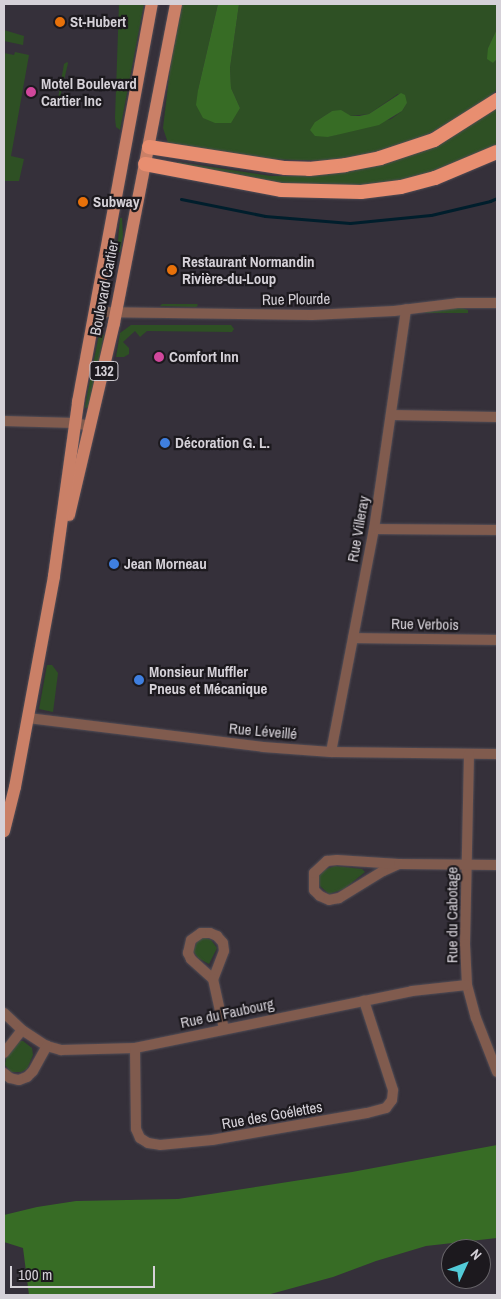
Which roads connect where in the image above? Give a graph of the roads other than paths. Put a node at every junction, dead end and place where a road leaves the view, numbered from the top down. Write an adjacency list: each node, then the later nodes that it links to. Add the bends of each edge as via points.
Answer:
1 (152, 4): 4 (main road, Boulevard Cartier / 132)
2 (176, 4): 5 (main road, Boulevard Cartier / 132)
3 (497, 100): 5 (highway, via 434,140 380,158 346,165 285,168)
4 (126, 142): 5 (main road); 7 (main road, Boulevard Cartier / 132)
5 (148, 147): 8 (main road, Boulevard Cartier / 132)
6 (497, 152): 8 (highway, via 435,178 401,187 361,192 282,190)
7 (123, 159): 8 (main road); 11 (main road, Boulevard Cartier / 132)
8 (145, 164): 12 (main road, Boulevard Cartier / 132)
9 (497, 303): 10 (street, Rue Plourde, via 429,305)
10 (406, 310): 12 (street, Rue Plourde, via 312,315); 13 (street, Rue Villeray)
11 (94, 312): 12 (street, Rue Plourde); 16 (main road, Boulevard Cartier / 132)
12 (116, 314): 17 (main road, Boulevard Cartier / 132)
13 (392, 415): 14 (street); 18 (street, Rue Villeray)
14 (497, 417)
15 (4, 421): 16 (street)
16 (75, 423): 17 (street); 20 (main road, Boulevard Cartier / 132)
17 (91, 426): 20 (main road, Boulevard Cartier / 132)
18 (374, 529): 19 (street); 21 (street, Rue Villeray)
19 (497, 530)
20 (54, 576): 23 (main road, Boulevard Cartier / 132)
21 (352, 638): 22 (street, Rue Verbois); 24 (street, Rue Villeray)
22 (497, 640)
23 (28, 718): 24 (street, Rue Léveillé, via 263,747); 27 (main road, Boulevard Cartier / 132)
24 (331, 752): 25 (street, Rue Léveillé)
25 (469, 754): 26 (street, Rue Léveillé); 29 (street, Rue du Cabotage)
26 (497, 754)
27 (4, 831)
28 (399, 864): 28 (street, via 353,859 327,861 314,873 314,890 329,900 339,898); 29 (street)
29 (467, 864): 30 (street); 32 (street, Rue du Cabotage)
30 (497, 865)
31 (213, 979): 35 (street)
32 (467, 985): 33 (street, Rue du Faubourg, via 412,990); 40 (street, Rue du Cabotage)
33 (364, 1001): 35 (street, Rue du Faubourg); 38 (street, Rue des Goélettes, via 393,1090 392,1100 386,1108 367,1113 212,1140 160,1145 148,1143 140,1138 136,1129)
34 (4, 1013): 36 (street, Rue du Faubourg)
35 (224, 1029): 38 (street, Rue du Faubourg)
36 (22, 1030): 37 (street, Rue du Faubourg); 39 (street)
37 (46, 1046): 38 (street, Rue du Faubourg, via 61,1050); 41 (street, via 34,1071 27,1077 19,1080)
38 (135, 1048)
39 (4, 1053)
40 (497, 1072)
41 (4, 1073)

